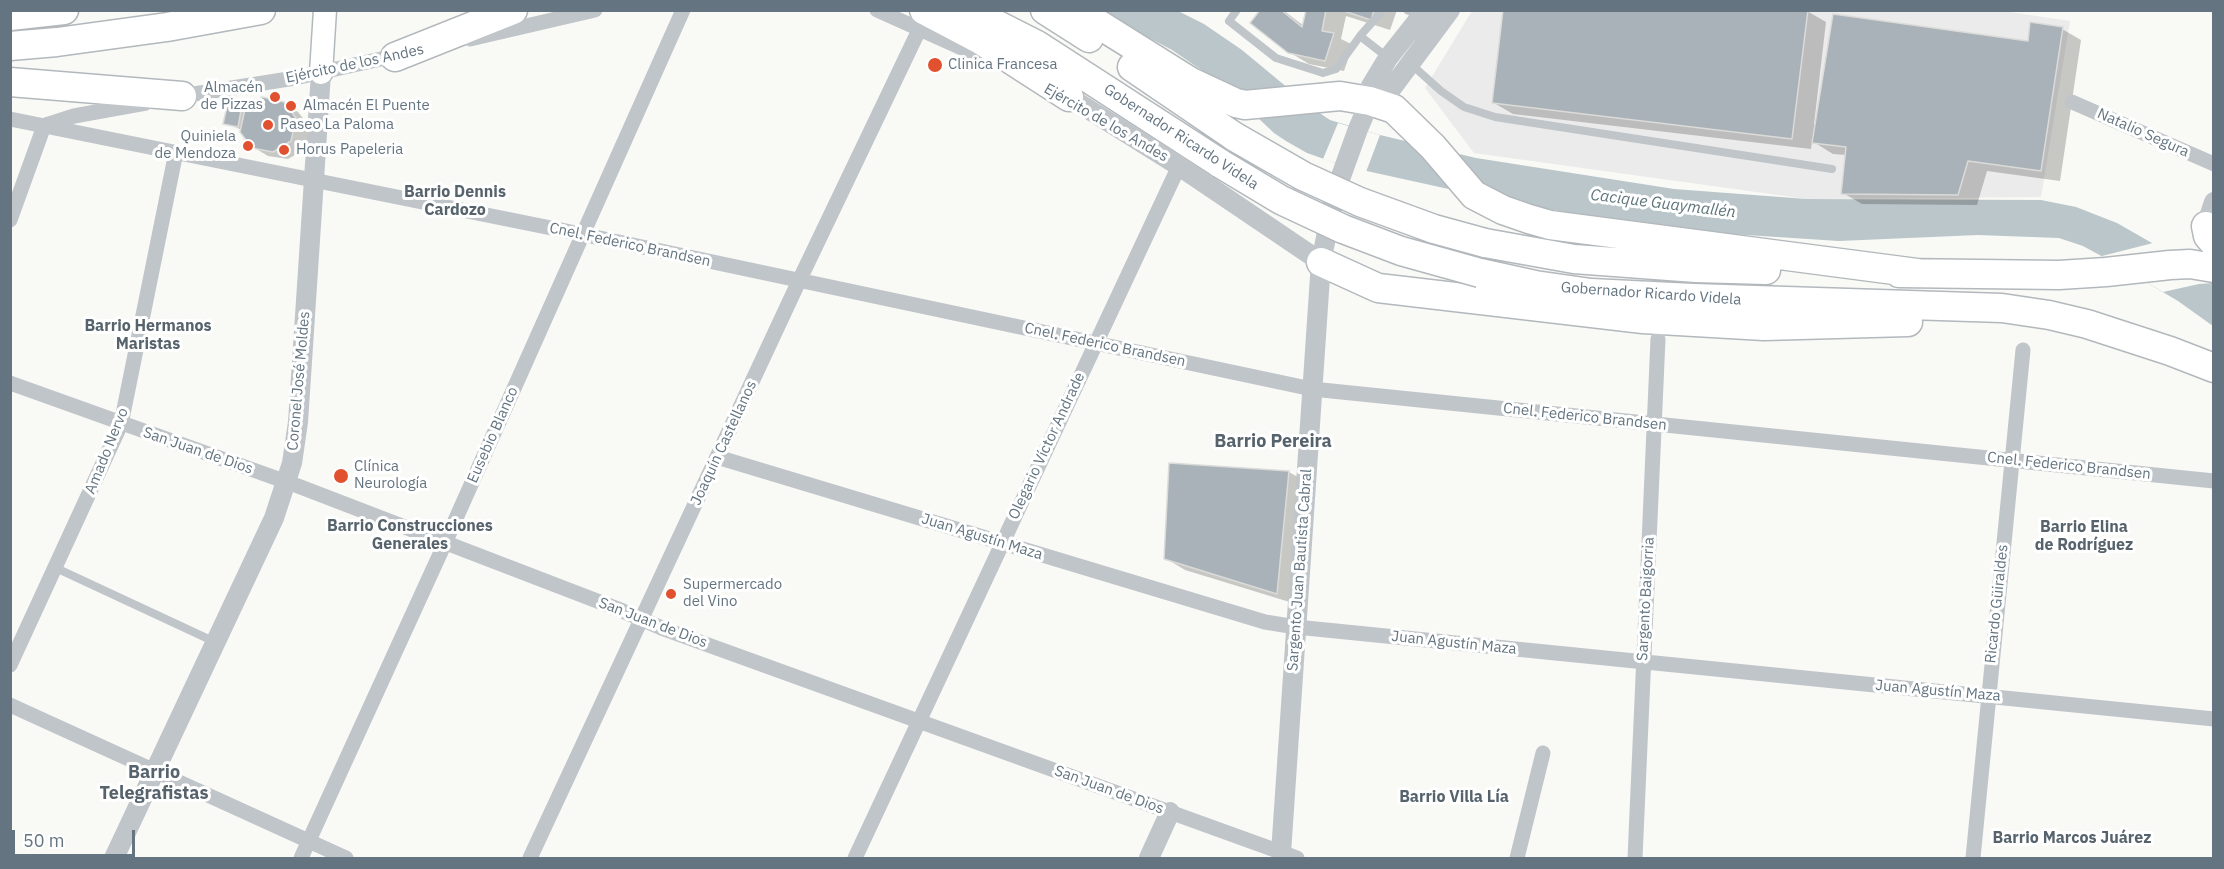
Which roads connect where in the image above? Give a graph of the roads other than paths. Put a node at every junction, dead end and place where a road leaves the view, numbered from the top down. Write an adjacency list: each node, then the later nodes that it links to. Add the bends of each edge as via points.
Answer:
1 (261, 10): 18 (highway, via 167,27)
2 (325, 10): 22 (main road, Coronel José Moldes)
3 (513, 10): 20 (highway)
4 (595, 10): 20 (street, Ejército de los Andes)
5 (683, 10): 36 (street, Eusebio Blanco)
6 (877, 10): 16 (street)
7 (968, 10): 41 (highway, Gobernador Ricardo Videla, bridge, via 1037,45 1281,200 1401,251 1480,273 1591,293 2002,308)
8 (1045, 10): 39 (highway, Gobernador Ricardo Videla, bridge, via 1235,137 1303,176 1434,229 1563,257 1640,265)
9 (1076, 10): 26 (highway, via 1209,92 1245,105 1340,96)
10 (1237, 10): 17 (lane, via 1229,21 1276,58 1323,73 1336,69)
11 (1383, 10): 17 (lane)
12 (1449, 10): 21 (street)
13 (58, 11): 15 (highway)
14 (1418, 13): 19 (street, Sargento Juan Bautista Cabral)
15 (10, 16)
16 (922, 19): 25 (highway, via 979,39); 40 (street, Joaquín Castellanos)
17 (1360, 36): 19 (lane)
18 (10, 46)
19 (1392, 54): 21 (lane); 26 (street, Sargento Juan Bautista Cabral, via 1371,86)
20 (395, 57): 22 (street, Ejército de los Andes)
21 (1411, 64): 26 (street, via 1386,96); 33 (lane, via 1464,107 1495,117)
22 (321, 73): 24 (street, Ejército de los Andes); 34 (street, Coronel José Moldes)
23 (10, 82): 24 (highway)
24 (182, 96): 29 (street, Ejército de los Andes, via 74,116)
25 (1069, 97): 32 (street, Ejército de los Andes)
26 (1370, 101): 37 (street, Sargento Juan Bautista Cabral, via 1331,209); 39 (highway, via 1402,115 1474,195 1503,210 1550,225)
27 (2072, 102): 31 (street, Natalio Segura)
28 (10, 119): 29 (street, Cnel. Federico Brandsen)
29 (44, 126): 30 (street, Cnel. Federico Brandsen); 35 (street)
30 (176, 152): 34 (street, Cnel. Federico Brandsen); 48 (street, Amado Nervo)
31 (2214, 164)
32 (1179, 166): 37 (street, Ejército de los Andes); 43 (street, Olegario Víctor Andrade)
33 (1832, 169)
34 (315, 180): 36 (street, Cnel. Federico Brandsen); 53 (street, Coronel José Moldes, via 298,422)
35 (10, 220)
36 (581, 234): 40 (street, Cnel. Federico Brandsen); 54 (street, Eusebio Blanco)
37 (1321, 262): 41 (highway, via 1378,288 1642,320 1816,326); 47 (street, Sargento Juan Bautista Cabral)
38 (2202, 266): 39 (highway, Gobernador Ricardo Videla, via 2060,274)
39 (1917, 273)
40 (799, 281): 43 (street, Cnel. Federico Brandsen); 50 (street, Joaquín Castellanos)
41 (2049, 315): 45 (highway, Gobernador Ricardo Videla, via 2131,337)
42 (1658, 339): 49 (street, Sargento Baigorria)
43 (1095, 343): 47 (street, Cnel. Federico Brandsen); 55 (street, Olegario Víctor Andrade)
44 (2023, 350): 51 (street, Ricardo Güiraldes)
45 (2214, 368)
46 (10, 383): 48 (street, San Juan de Dios)
47 (1312, 389): 49 (street, Cnel. Federico Brandsen); 58 (street, Sargento Juan Bautista Cabral)
48 (121, 424): 53 (street, San Juan de Dios); 56 (street, Amado Nervo)
49 (1654, 424): 51 (street, Cnel. Federico Brandsen); 60 (street, Sargento Baigorria)
50 (717, 457): 55 (street, Juan Agustín Maza); 57 (street, Joaquín Castellanos)
51 (2012, 460): 52 (street, Cnel. Federico Brandsen); 62 (street, Ricardo Güiraldes)
52 (2214, 481)
53 (286, 482): 54 (street, San Juan de Dios); 59 (street, Coronel José Moldes, via 274,518)
54 (445, 543): 57 (street, San Juan de Dios); 69 (street, Eusebio Blanco)
55 (1001, 543): 58 (street, Juan Agustín Maza, via 1265,622); 65 (street, Olegario Víctor Andrade)
56 (56, 568): 59 (lane); 61 (street, Amado Nervo)
57 (642, 620): 65 (street, San Juan de Dios); 74 (street, Joaquín Castellanos)
58 (1296, 627): 60 (street, Juan Agustín Maza); 70 (street, Sargento Juan Bautista Cabral)
59 (216, 642): 67 (street, Coronel José Moldes)
60 (1643, 661): 62 (street, Juan Agustín Maza); 78 (street, Sargento Baigorria)
61 (10, 665)
62 (1988, 696): 64 (street, Juan Agustín Maza); 79 (street, Ricardo Güiraldes)
63 (10, 705): 67 (street)
64 (2214, 719)
65 (918, 722): 68 (street, San Juan de Dios); 75 (street, Olegario Víctor Andrade)
66 (1543, 753): 77 (street)
67 (156, 771): 69 (street); 71 (street, Coronel José Moldes)
68 (1170, 812): 70 (street, San Juan de Dios); 76 (street)
69 (309, 841): 72 (street, Eusebio Blanco); 73 (street)
70 (1289, 856)
71 (114, 858)
72 (301, 858)
73 (346, 858)
74 (531, 858)
75 (855, 858)
76 (1149, 858)
77 (1517, 858)
78 (1635, 858)
79 (1973, 858)

